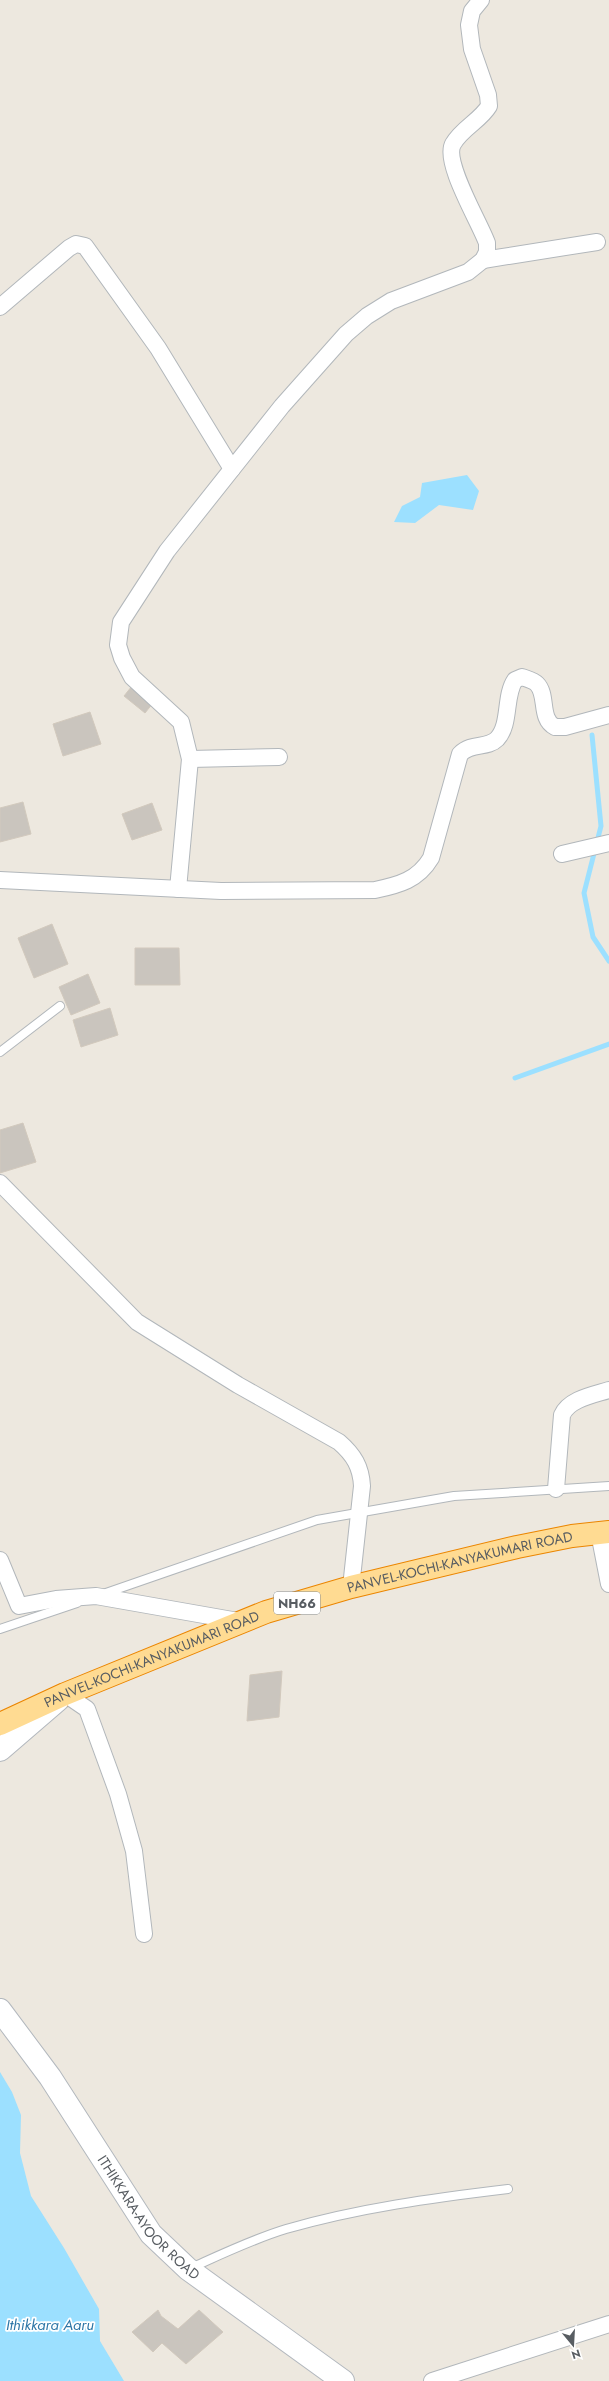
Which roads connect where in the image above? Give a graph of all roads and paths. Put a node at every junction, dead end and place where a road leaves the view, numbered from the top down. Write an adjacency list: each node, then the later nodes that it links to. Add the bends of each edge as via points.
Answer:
1 (481, 0): 3 (street, via 472,11 469,25 472,49 488,95 489,106 457,138 451,153 454,168 487,243 487,252)
2 (597, 242): 3 (street)
3 (483, 260): 5 (street, via 468,272 391,301 367,316 324,358)
4 (0, 307): 5 (street, via 69,248 76,244 85,246 158,348)
5 (232, 469): 8 (street, via 163,557 121,622 118,645 132,677 180,722)
6 (609, 715): 12 (street, via 566,727 555,727 546,717 537,684 522,677 515,680 499,736 491,743 466,748 460,754 431,858 414,877 400,885 375,890)
7 (279, 757): 8 (street)
8 (190, 759): 12 (street)
9 (609, 843): 10 (street)
10 (562, 854)
11 (0, 880): 12 (street)
12 (178, 889)
13 (60, 1006): 14 (lane)
14 (0, 1052)
15 (0, 1183): 19 (street, via 137,1322 238,1385 346,1447 361,1473)
16 (609, 1390): 18 (street, via 572,1403 564,1409)
17 (609, 1486): 18 (lane)
18 (556, 1489): 19 (lane, via 454,1496)
19 (359, 1512): 23 (street); 24 (lane, via 317,1520)
20 (604, 1532): 22 (street); 23 (highway, PANVEL-KOCHI-KANYAKUMARI ROAD / NH66, via 517,1547)
21 (0, 1560): 24 (street, via 19,1606 56,1599)
22 (609, 1584)
23 (351, 1587): 25 (highway, PANVEL-KOCHI-KANYAKUMARI ROAD / NH66)
24 (96, 1596): 25 (street); 26 (lane)
25 (238, 1621): 27 (highway, PANVEL-KOCHI-KANYAKUMARI ROAD / NH66)
26 (0, 1629)
27 (65, 1694): 28 (highway, PANVEL-KOCHI-KANYAKUMARI ROAD / NH66); 29 (main road); 30 (street, via 87,1709 118,1794 134,1852)
28 (0, 1724)
29 (0, 1750)
30 (144, 1934)
31 (0, 2010): 33 (main road, ITHIKKARA-AYOOR ROAD, via 50,2076 151,2234)
32 (508, 2189): 33 (lane, via 397,2203 335,2216 264,2236)
33 (188, 2269): 35 (main road, ITHIKKARA-AYOOR ROAD)
34 (609, 2324): 36 (street)
35 (343, 2381)
36 (432, 2381)

